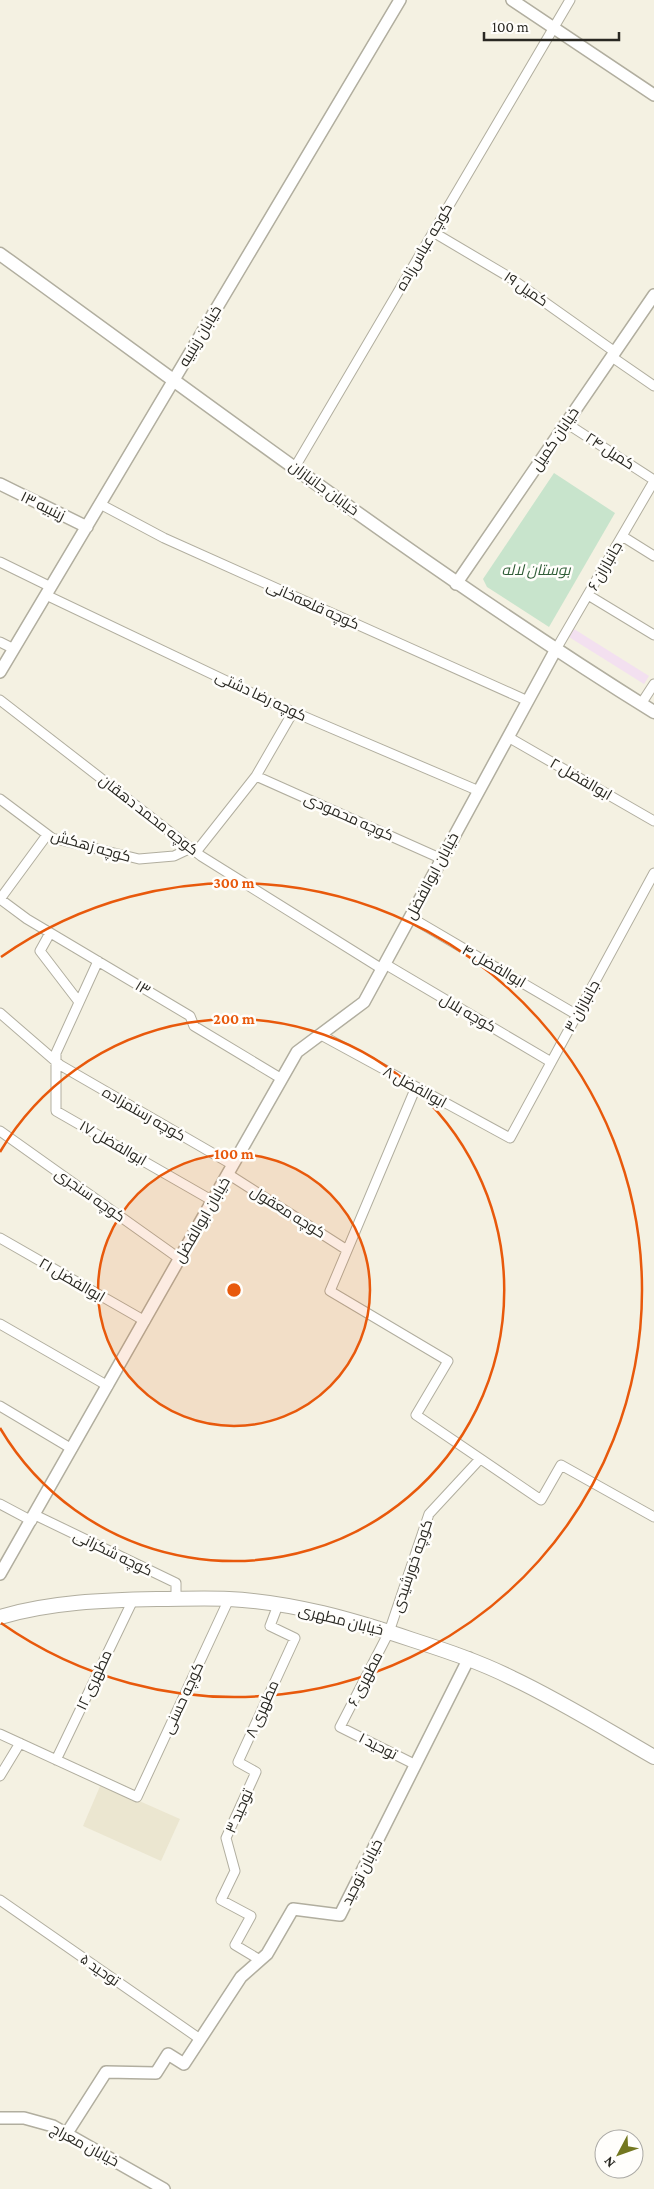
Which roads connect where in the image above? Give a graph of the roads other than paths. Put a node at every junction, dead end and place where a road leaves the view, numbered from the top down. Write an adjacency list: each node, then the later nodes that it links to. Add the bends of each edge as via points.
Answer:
1 (400, 0): 10 (street, خیابان زینبیه)
2 (512, 0): 4 (street)
3 (570, 0): 4 (street, کوچه عباس‌زاده)
4 (553, 28): 5 (street); 6 (street, کوچه عباس‌زاده)
5 (654, 95)
6 (433, 232): 9 (street, کمیل ۱۹, via 509,277); 13 (street, کوچه عباس‌زاده)
7 (0, 254): 10 (main road, خیابان جانبازان)
8 (654, 295): 9 (street, خیابان کمیل)
9 (613, 354): 11 (street, کمیل ۱۹); 12 (street, خیابان کمیل)
10 (174, 380): 13 (main road, خیابان جانبازان); 16 (street, خیابان زینبیه)
11 (654, 386)
12 (566, 423): 14 (street, کمیل ۲۴); 21 (street, خیابان کمیل)
13 (295, 467): 21 (main road, خیابان جانبازان)
14 (654, 480): 18 (street, جانبازان ۶)
15 (0, 484): 17 (street, زینبیه ۱۳)
16 (100, 504): 17 (street, خیابان زینبیه); 31 (street, کوچه قلعه‌خانی, via 164,538)
17 (86, 527): 22 (street, خیابان زینبیه)
18 (622, 536): 19 (street); 23 (street, جانبازان ۶)
19 (654, 556)
20 (0, 562): 22 (street, کوچه رضا دشتی)
21 (456, 584): 27 (main road, خیابان جانبازان)
22 (49, 591): 26 (street, خیابان زینبیه); 33 (street, کوچه رضا دشتی)
23 (588, 595): 24 (street); 27 (street, جانبازان ۶)
24 (654, 635)
25 (0, 642): 26 (street)
26 (14, 649): 28 (street, خیابان زینبیه)
27 (556, 651): 31 (street, خیابان ابوالفضل); 32 (main road, خیابان جانبازان)
28 (0, 672)
29 (654, 684): 32 (street)
30 (0, 700): 41 (street, کوچه محمد دهقان)
31 (528, 701): 35 (street, خیابان ابوالفضل)
32 (641, 704): 34 (main road, خیابان جانبازان)
33 (293, 712): 36 (street); 37 (street, کوچه رضا دشتی)
34 (654, 712)
35 (508, 736): 37 (street, خیابان ابوالفضل); 39 (street, ابوالفضل ۲)
36 (256, 776): 41 (street); 42 (street, کوچه محمودی)
37 (479, 791): 42 (street, خیابان ابوالفضل)
38 (0, 799): 40 (street, کوچه زهکش)
39 (654, 821)
40 (47, 835): 41 (street, کوچه زهکش, via 138,859 174,856); 44 (street)
41 (193, 850): 48 (street, کوچه محمد دهقان)
42 (442, 859): 45 (street, خیابان ابوالفضل)
43 (654, 873): 51 (street, جانبازان ۳)
44 (0, 899): 46 (street, ۱۳)
45 (410, 917): 48 (street, خیابان ابوالفضل); 51 (street, ابوالفضل ۴)
46 (50, 933): 47 (street, ۱۳); 49 (street, via 40,951)
47 (98, 961): 49 (street); 55 (street, ۱۳, via 190,1016 194,1026)
48 (383, 967): 52 (street, خیابان ابوالفضل, via 364,1002); 54 (street, کوچه بلال)
49 (79, 1002): 53 (street, via 56,1053)
50 (0, 1013): 53 (street, کوچه رستمزاده)
51 (577, 1015): 54 (street, جانبازان ۳)
52 (321, 1035): 55 (street, خیابان ابوالفضل, via 297,1052); 56 (street, ابوالفضل ۸)
53 (56, 1061): 59 (street, کوچه رستمزاده); 60 (street, ابوالفضل ۱۷, via 56,1111)
54 (551, 1062): 58 (street, جانبازان ۳)
55 (282, 1079): 59 (street, خیابان ابوالفضل)
56 (416, 1087): 58 (street, ابوالفضل ۸); 62 (street)
57 (0, 1131): 63 (street, کوچه سنجری)
58 (510, 1138)
59 (231, 1170): 60 (street, خیابان ابوالفضل); 62 (street, کوچه معقول)
60 (213, 1201): 63 (street, خیابان ابوالفضل)
61 (0, 1238): 64 (street, ابوالفضل ۲۱)
62 (347, 1250): 69 (street, via 330,1291 448,1361 416,1415)
63 (180, 1259): 64 (street, خیابان ابوالفضل)
64 (145, 1321): 66 (street, خیابان ابوالفضل)
65 (0, 1324): 66 (street)
66 (108, 1386): 68 (street, خیابان ابوالفضل)
67 (0, 1406): 68 (street)
68 (72, 1449): 72 (street, خیابان ابوالفضل)
69 (480, 1459): 71 (street, via 541,1500 561,1466); 79 (street, کوچه خورشیدی, via 429,1514)
70 (0, 1504): 72 (street)
71 (654, 1516)
72 (33, 1518): 73 (street, خیابان ابوالفضل); 74 (street, کوچه شکرانی, via 176,1583)
73 (0, 1574)
74 (176, 1599): 75 (main road, خیابان مطهری); 76 (main road, خیابان مطهری)
75 (229, 1599): 77 (main road, خیابان مطهری); 85 (street, کوچه حسنی, via 137,1796)
76 (132, 1600): 78 (main road, خیابان مطهری, via 106,1600); 85 (street, مطهری ۱۲)
77 (278, 1605): 79 (main road, خیابان مطهری, via 331,1615); 87 (street, مطهری ۸, via 270,1626 295,1638 238,1762)
78 (0, 1617)
79 (389, 1632): 80 (main road, خیابان مطهری); 81 (street, مطهری ۶)
80 (469, 1658): 84 (main road, خیابان مطهری, via 551,1697); 86 (street, خیابان توحید)
81 (340, 1727): 86 (street, توحید ۱)
82 (0, 1734): 83 (street)
83 (20, 1743): 85 (street); 88 (street)
84 (654, 1757)
85 (56, 1760)
86 (416, 1766): 90 (street, خیابان توحید, via 340,1915 293,1909 267,1954)
87 (256, 1772): 90 (street, توحید ۳, via 226,1838 236,1872 221,1900 251,1916 235,1945)
88 (0, 1776)
89 (0, 1900): 91 (street, توحید ۵)
90 (260, 1960): 91 (street, خیابان توحید, via 241,1977)
91 (200, 2039): 93 (street, خیابان توحید, via 184,2064 168,2054 156,2073 106,2072)
92 (0, 2118): 93 (street, خیابان معراج, via 39,2121)
93 (67, 2133): 94 (street, خیابان معراج)
94 (164, 2189)

